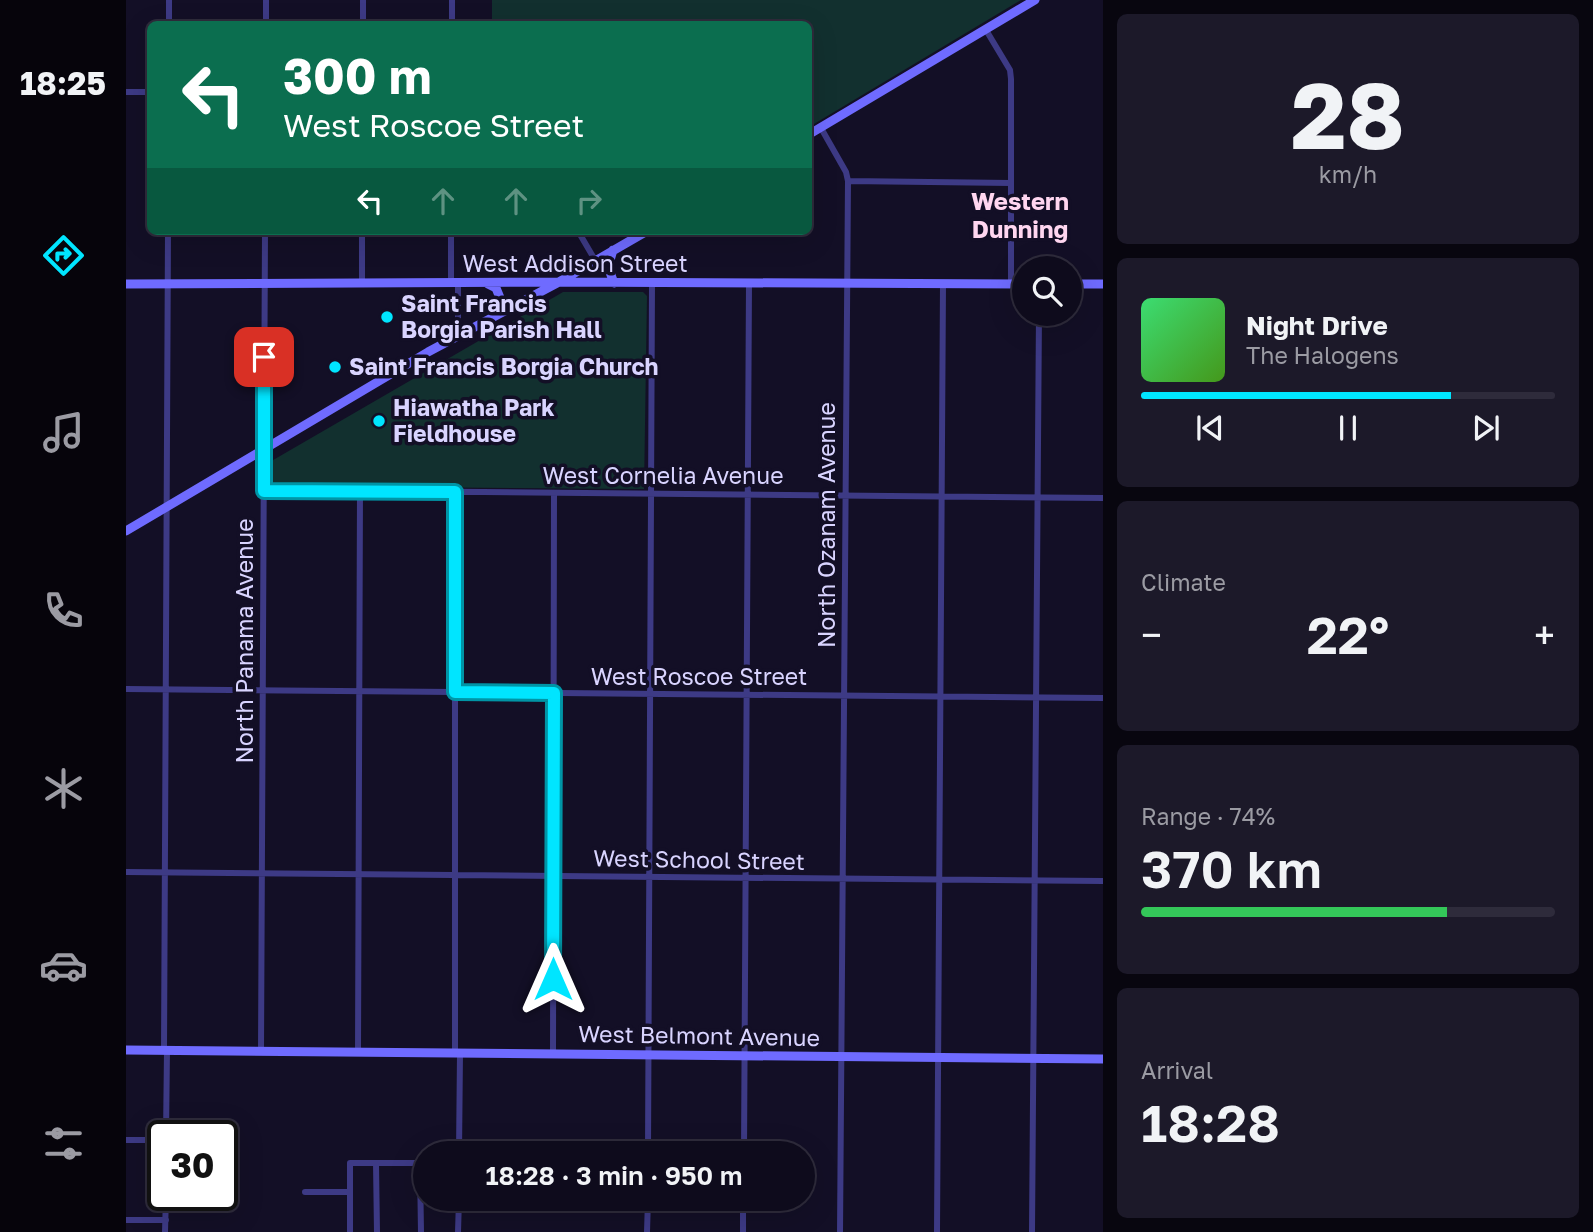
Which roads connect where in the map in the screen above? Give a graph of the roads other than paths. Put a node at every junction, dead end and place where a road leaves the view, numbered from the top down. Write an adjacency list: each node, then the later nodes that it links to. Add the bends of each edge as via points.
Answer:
1 (169, 0): 6 (street)
2 (266, 0): 7 (street)
3 (363, 0): 8 (street)
4 (452, 0): 9 (street)
5 (1035, 0): 10 (main road)
6 (169, 21)
7 (266, 21)
8 (363, 21)
9 (452, 21)
10 (986, 30): 13 (main road); 16 (street, via 1010,70)
11 (126, 92): 12 (street)
12 (147, 92)
13 (821, 128): 14 (main road); 15 (street, North Ozanam Avenue)
14 (812, 133)
15 (848, 181): 16 (street); 32 (street, North Ozanam Avenue)
16 (1011, 183): 37 (street)
17 (168, 235): 34 (street)
18 (265, 235): 35 (street, North Panama Avenue)
19 (362, 235): 26 (street)
20 (451, 235): 27 (street)
21 (580, 235): 24 (street)
22 (639, 235): 23 (main road)
23 (613, 250): 24 (main road); 29 (main road, via 608,267)
24 (595, 260): 25 (main road)
25 (559, 282): 28 (main road, West Addison Street); 29 (main road, West Addison Street); 40 (main road)
26 (362, 283): 27 (main road, West Addison Street); 35 (main road, West Addison Street)
27 (455, 283): 28 (main road, West Addison Street); 42 (street)
28 (486, 283): 40 (main road, via 496,288)
29 (614, 283): 30 (main road, West Addison Street)
30 (652, 283): 31 (main road, West Addison Street); 48 (street)
31 (748, 283): 32 (main road, West Addison Street); 49 (street)
32 (846, 283): 36 (main road, West Addison Street); 50 (street, North Ozanam Avenue)
33 (126, 284): 34 (main road, West Addison Street)
34 (167, 284): 35 (main road, West Addison Street); 54 (street)
35 (265, 284): 43 (street, North Panama Avenue)
36 (943, 284): 37 (main road, West Addison Street); 51 (street)
37 (1011, 284)
38 (1082, 284): 39 (main road)
39 (1103, 284)
40 (505, 310): 42 (main road)
41 (1040, 326): 52 (street)
42 (458, 335): 43 (main road)
43 (264, 449): 44 (street, North Panama Avenue); 54 (main road)
44 (264, 491): 45 (street, West Cornelia Avenue); 58 (street, North Panama Avenue)
45 (360, 491): 46 (street, West Cornelia Avenue); 59 (street)
46 (455, 492): 47 (street, West Cornelia Avenue); 60 (street)
47 (554, 493): 48 (street, West Cornelia Avenue); 61 (street)
48 (651, 494): 49 (street, West Cornelia Avenue); 62 (street)
49 (748, 495): 50 (street, West Cornelia Avenue); 63 (street)
50 (845, 495): 51 (street, West Cornelia Avenue); 64 (street, North Ozanam Avenue)
51 (942, 496): 52 (street, West Cornelia Avenue); 65 (street)
52 (1038, 497): 53 (street, West Cornelia Avenue); 66 (street)
53 (1103, 498)
54 (166, 507): 55 (main road); 57 (street)
55 (126, 531)
56 (126, 689): 57 (street, West Roscoe Street)
57 (166, 690): 58 (street, West Roscoe Street); 69 (street)
58 (263, 691): 59 (street, West Roscoe Street); 70 (street, North Panama Avenue)
59 (359, 691): 60 (street, West Roscoe Street); 71 (street)
60 (455, 692): 61 (street, West Roscoe Street); 72 (street)
61 (554, 693): 62 (street, West Roscoe Street); 73 (street)
62 (651, 694): 63 (street, West Roscoe Street); 74 (street)
63 (747, 695): 64 (street, West Roscoe Street); 75 (street)
64 (843, 696): 65 (street, West Roscoe Street); 76 (street, North Ozanam Avenue)
65 (940, 696): 66 (street, West Roscoe Street); 77 (street)
66 (1036, 697): 67 (street, West Roscoe Street); 78 (street)
67 (1103, 698)
68 (126, 873): 69 (street, West School Street)
69 (165, 873): 70 (street, West School Street); 81 (street)
70 (262, 874): 71 (street, West School Street); 82 (street, North Panama Avenue)
71 (359, 874): 72 (street, West School Street); 83 (street)
72 (454, 876): 73 (street, West School Street); 84 (street)
73 (554, 876): 74 (street, West School Street); 85 (street)
74 (650, 877): 75 (street, West School Street); 86 (street)
75 (746, 878): 76 (street, West School Street); 87 (street)
76 (843, 879): 77 (street, West School Street); 88 (street, North Ozanam Avenue)
77 (939, 880): 78 (street, West School Street); 89 (street)
78 (1035, 881): 79 (street, West School Street); 90 (street)
79 (1103, 881)
80 (126, 1050): 81 (main road, West Belmont Avenue)
81 (165, 1050): 82 (main road, West Belmont Avenue); 92 (street)
82 (261, 1051): 83 (main road, West Belmont Avenue)
83 (358, 1052): 84 (main road, West Belmont Avenue)
84 (457, 1053): 85 (main road, West Belmont Avenue); 95 (street)
85 (553, 1054): 86 (main road, West Belmont Avenue)
86 (649, 1055): 87 (main road, West Belmont Avenue); 96 (street)
87 (746, 1056): 88 (main road, West Belmont Avenue); 97 (street)
88 (841, 1057): 89 (main road, West Belmont Avenue); 114 (street, North Ozanam Avenue)
89 (937, 1057): 90 (main road, West Belmont Avenue); 115 (street)
90 (1034, 1058): 91 (main road, West Belmont Avenue); 116 (street)
91 (1103, 1059)
92 (166, 1120)
93 (126, 1140): 94 (street)
94 (147, 1140)
95 (459, 1141)
96 (648, 1141)
97 (744, 1141)
98 (376, 1163): 100 (street, via 350,1163); 109 (street); 110 (street, via 420,1166)
99 (305, 1192): 100 (street)
100 (350, 1192): 108 (street)
101 (166, 1211): 106 (street)
102 (459, 1211): 111 (street)
103 (648, 1211): 112 (street)
104 (743, 1211): 113 (street)
105 (126, 1220): 106 (street)
106 (166, 1220): 107 (street)
107 (165, 1232)
108 (350, 1232)
109 (377, 1232)
110 (421, 1232)
111 (458, 1232)
112 (647, 1232)
113 (743, 1232)
114 (840, 1232)
115 (937, 1232)
116 (1032, 1232)

